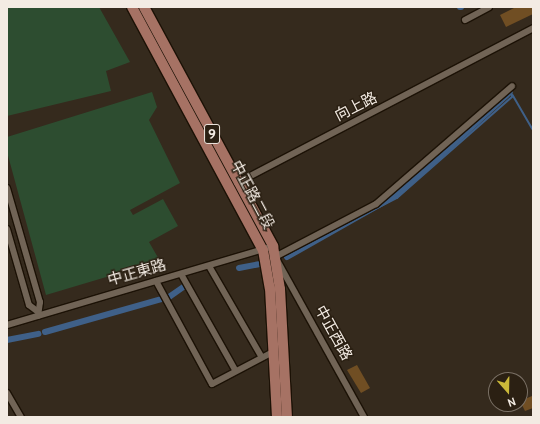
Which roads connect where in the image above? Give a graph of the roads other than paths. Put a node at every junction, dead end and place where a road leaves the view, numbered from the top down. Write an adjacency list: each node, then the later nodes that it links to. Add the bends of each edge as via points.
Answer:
1 (132, 7): 7 (main road, 中正路二段 / 9)
2 (144, 7): 7 (main road, 中正路二段 / 9)
3 (489, 7): 4 (street)
4 (465, 20)
5 (533, 28): 7 (street, 向上路)
6 (512, 86): 10 (street, 中正東路, via 386,196)
7 (235, 184): 10 (main road, 中正路二段 / 9)
8 (7, 188): 14 (street, via 40,302)
9 (7, 228): 14 (street, via 29,305)
10 (271, 255): 11 (street, 中正東路); 16 (main road, 中正路二段 / 9); 22 (main road, 中正路二段 / 9); 23 (street, 中正西路)
11 (209, 266): 12 (street, 中正東路); 17 (street)
12 (181, 274): 13 (street, 中正東路); 18 (street)
13 (156, 281): 14 (street, 中正東路); 18 (street, via 212,384)
14 (37, 313): 15 (street, 中正東路)
15 (7, 325)
16 (273, 352): 17 (street); 21 (main road, 中正路二段 / 9)
17 (261, 356): 18 (street)
18 (235, 370)
19 (7, 393): 20 (street)
20 (21, 417)
21 (277, 417)
22 (287, 417)
23 (364, 417)

